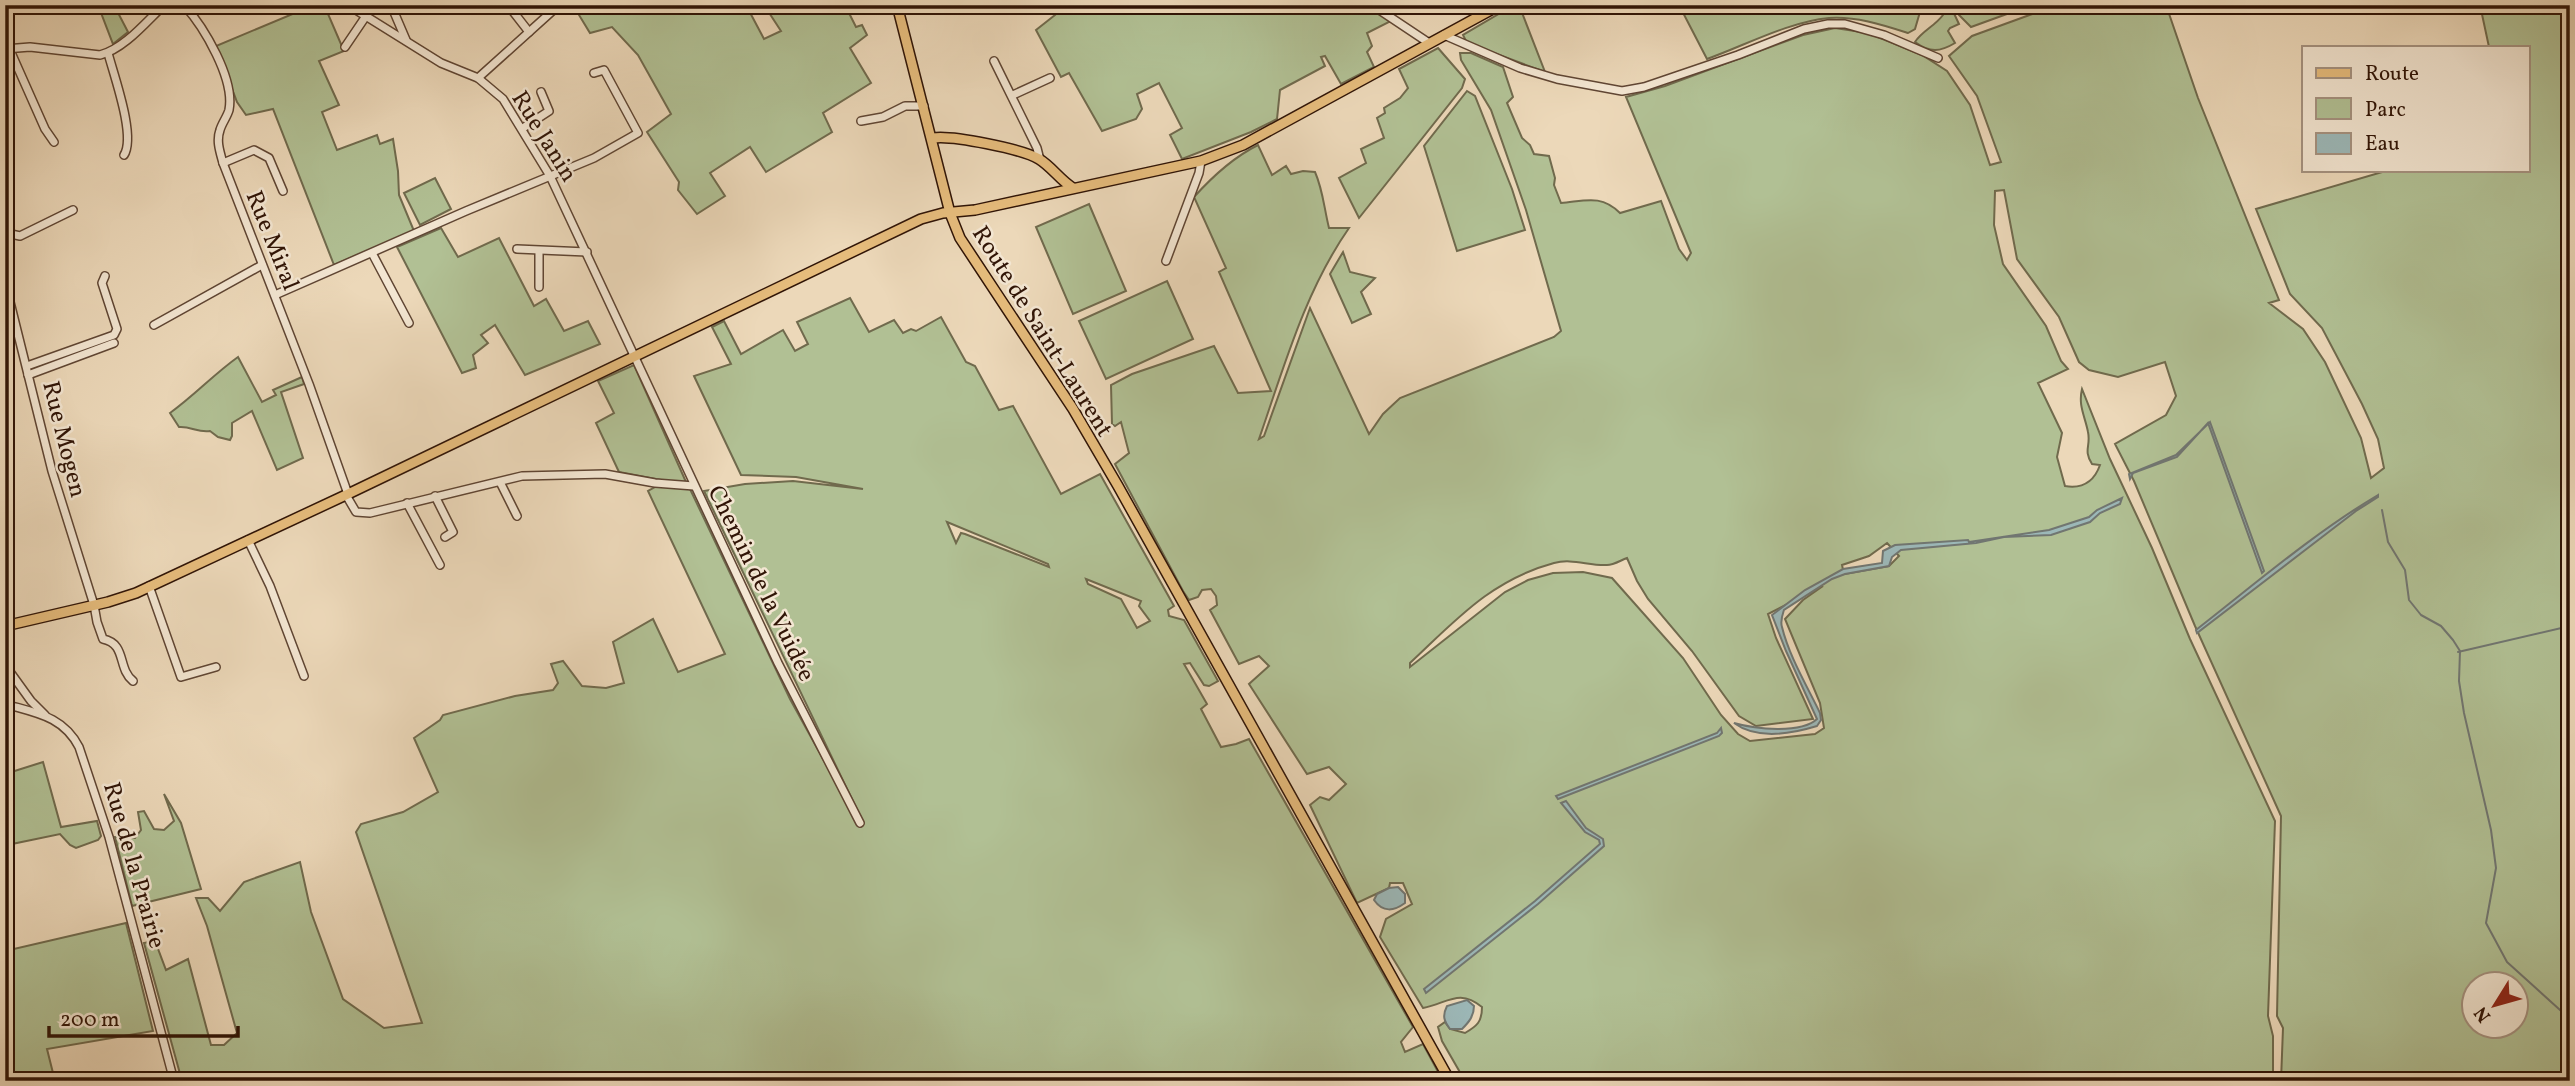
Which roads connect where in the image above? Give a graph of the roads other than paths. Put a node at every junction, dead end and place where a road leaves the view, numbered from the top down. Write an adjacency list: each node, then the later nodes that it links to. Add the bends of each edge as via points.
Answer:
1 (164, 5): 17 (street)
2 (184, 5): 33 (street, Rue Miral, via 210,38 230,95 219,131)
3 (348, 5): 10 (street, Rue Janin)
4 (391, 5): 13 (street)
5 (508, 5): 11 (street)
6 (559, 5): 11 (street)
7 (897, 5): 25 (main road, Route de Saint-Laurent)
8 (1372, 5): 14 (street)
9 (1500, 5): 12 (main road)
10 (366, 16): 13 (street, Rue Janin); 15 (street)
11 (529, 32): 21 (street)
12 (1444, 35): 14 (main road); 18 (street, via 1520,68 1622,91 1828,24 1845,23 1884,35)
13 (406, 42): 21 (street, Rue Janin)
14 (1429, 43): 32 (main road, via 1255,139)
15 (345, 47)
16 (7, 49): 17 (street); 29 (street)
17 (108, 53): 30 (street, via 126,123 128,148)
18 (1938, 58)
19 (994, 61): 24 (street)
20 (594, 73): 34 (street, via 604,70 638,133)
21 (478, 78): 27 (street, Rue Janin, via 503,99)
22 (1050, 78): 24 (street)
23 (541, 92): 27 (street, via 549,111)
24 (1013, 95): 31 (street)
25 (924, 106): 26 (street, via 905,106); 28 (main road, Route de Saint-Laurent)
26 (861, 121)
27 (523, 128): 34 (street, Rue Janin)
28 (933, 138): 31 (main road, via 1003,148); 39 (main road, Route de Saint-Laurent)
29 (54, 142)
30 (124, 155)
31 (1040, 160): 35 (main road)
32 (1201, 161): 35 (main road); 46 (street)
33 (223, 163): 36 (street, via 254,150 269,158); 47 (street, Rue Miral)
34 (550, 176): 44 (street, Rue Janin); 45 (street)
35 (1073, 188): 38 (main road)
36 (283, 191)
37 (73, 210): 41 (street, via 20,236)
38 (971, 211): 39 (main road); 40 (main road)
39 (950, 213): 40 (main road, Route de Saint-Laurent); 55 (main road, via 921,219)
40 (957, 232): 79 (main road, Route de Saint-Laurent, via 1073,409)
41 (5, 237)
42 (517, 249): 43 (street)
43 (539, 251): 44 (street); 50 (street)
44 (586, 252): 55 (street, Rue Janin)
45 (372, 253): 51 (street); 52 (street)
46 (1166, 261)
47 (262, 265): 51 (street, Rue Miral); 53 (street)
48 (105, 276): 56 (street, via 102,283 117,329 114,335)
49 (5, 282): 56 (street, Rue Mogen)
50 (539, 287)
51 (275, 295): 59 (street, Rue Miral)
52 (409, 323)
53 (154, 325)
54 (114, 343): 56 (street)
55 (634, 356): 58 (street, Chemin de la Vuidée); 59 (main road)
56 (28, 370): 67 (street, Rue Mogen, via 52,471)
57 (500, 482): 58 (street, via 577,473); 60 (street); 62 (street)
58 (694, 486): 77 (street, Chemin de la Vuidée)
59 (347, 495): 61 (street, via 360,513); 64 (main road)
60 (435, 496): 61 (street); 63 (street, via 453,531)
61 (407, 503): 65 (street)
62 (517, 516)
63 (445, 537)
64 (248, 540): 66 (main road); 71 (street)
65 (440, 565)
66 (149, 586): 67 (main road); 70 (street, via 181,677)
67 (94, 604): 68 (main road); 72 (street, Rue Mogen, via 102,636 116,644)
68 (5, 626)
69 (5, 665): 73 (street)
70 (216, 667)
71 (304, 676)
72 (133, 681)
73 (31, 701): 75 (street); 76 (street)
74 (5, 704): 75 (street, Rue de la Prairie)
75 (24, 710): 76 (street, Rue de la Prairie)
76 (49, 718): 78 (street, Rue de la Prairie, via 71,734 86,767)
77 (860, 823)
78 (174, 1081)
79 (1450, 1081)

